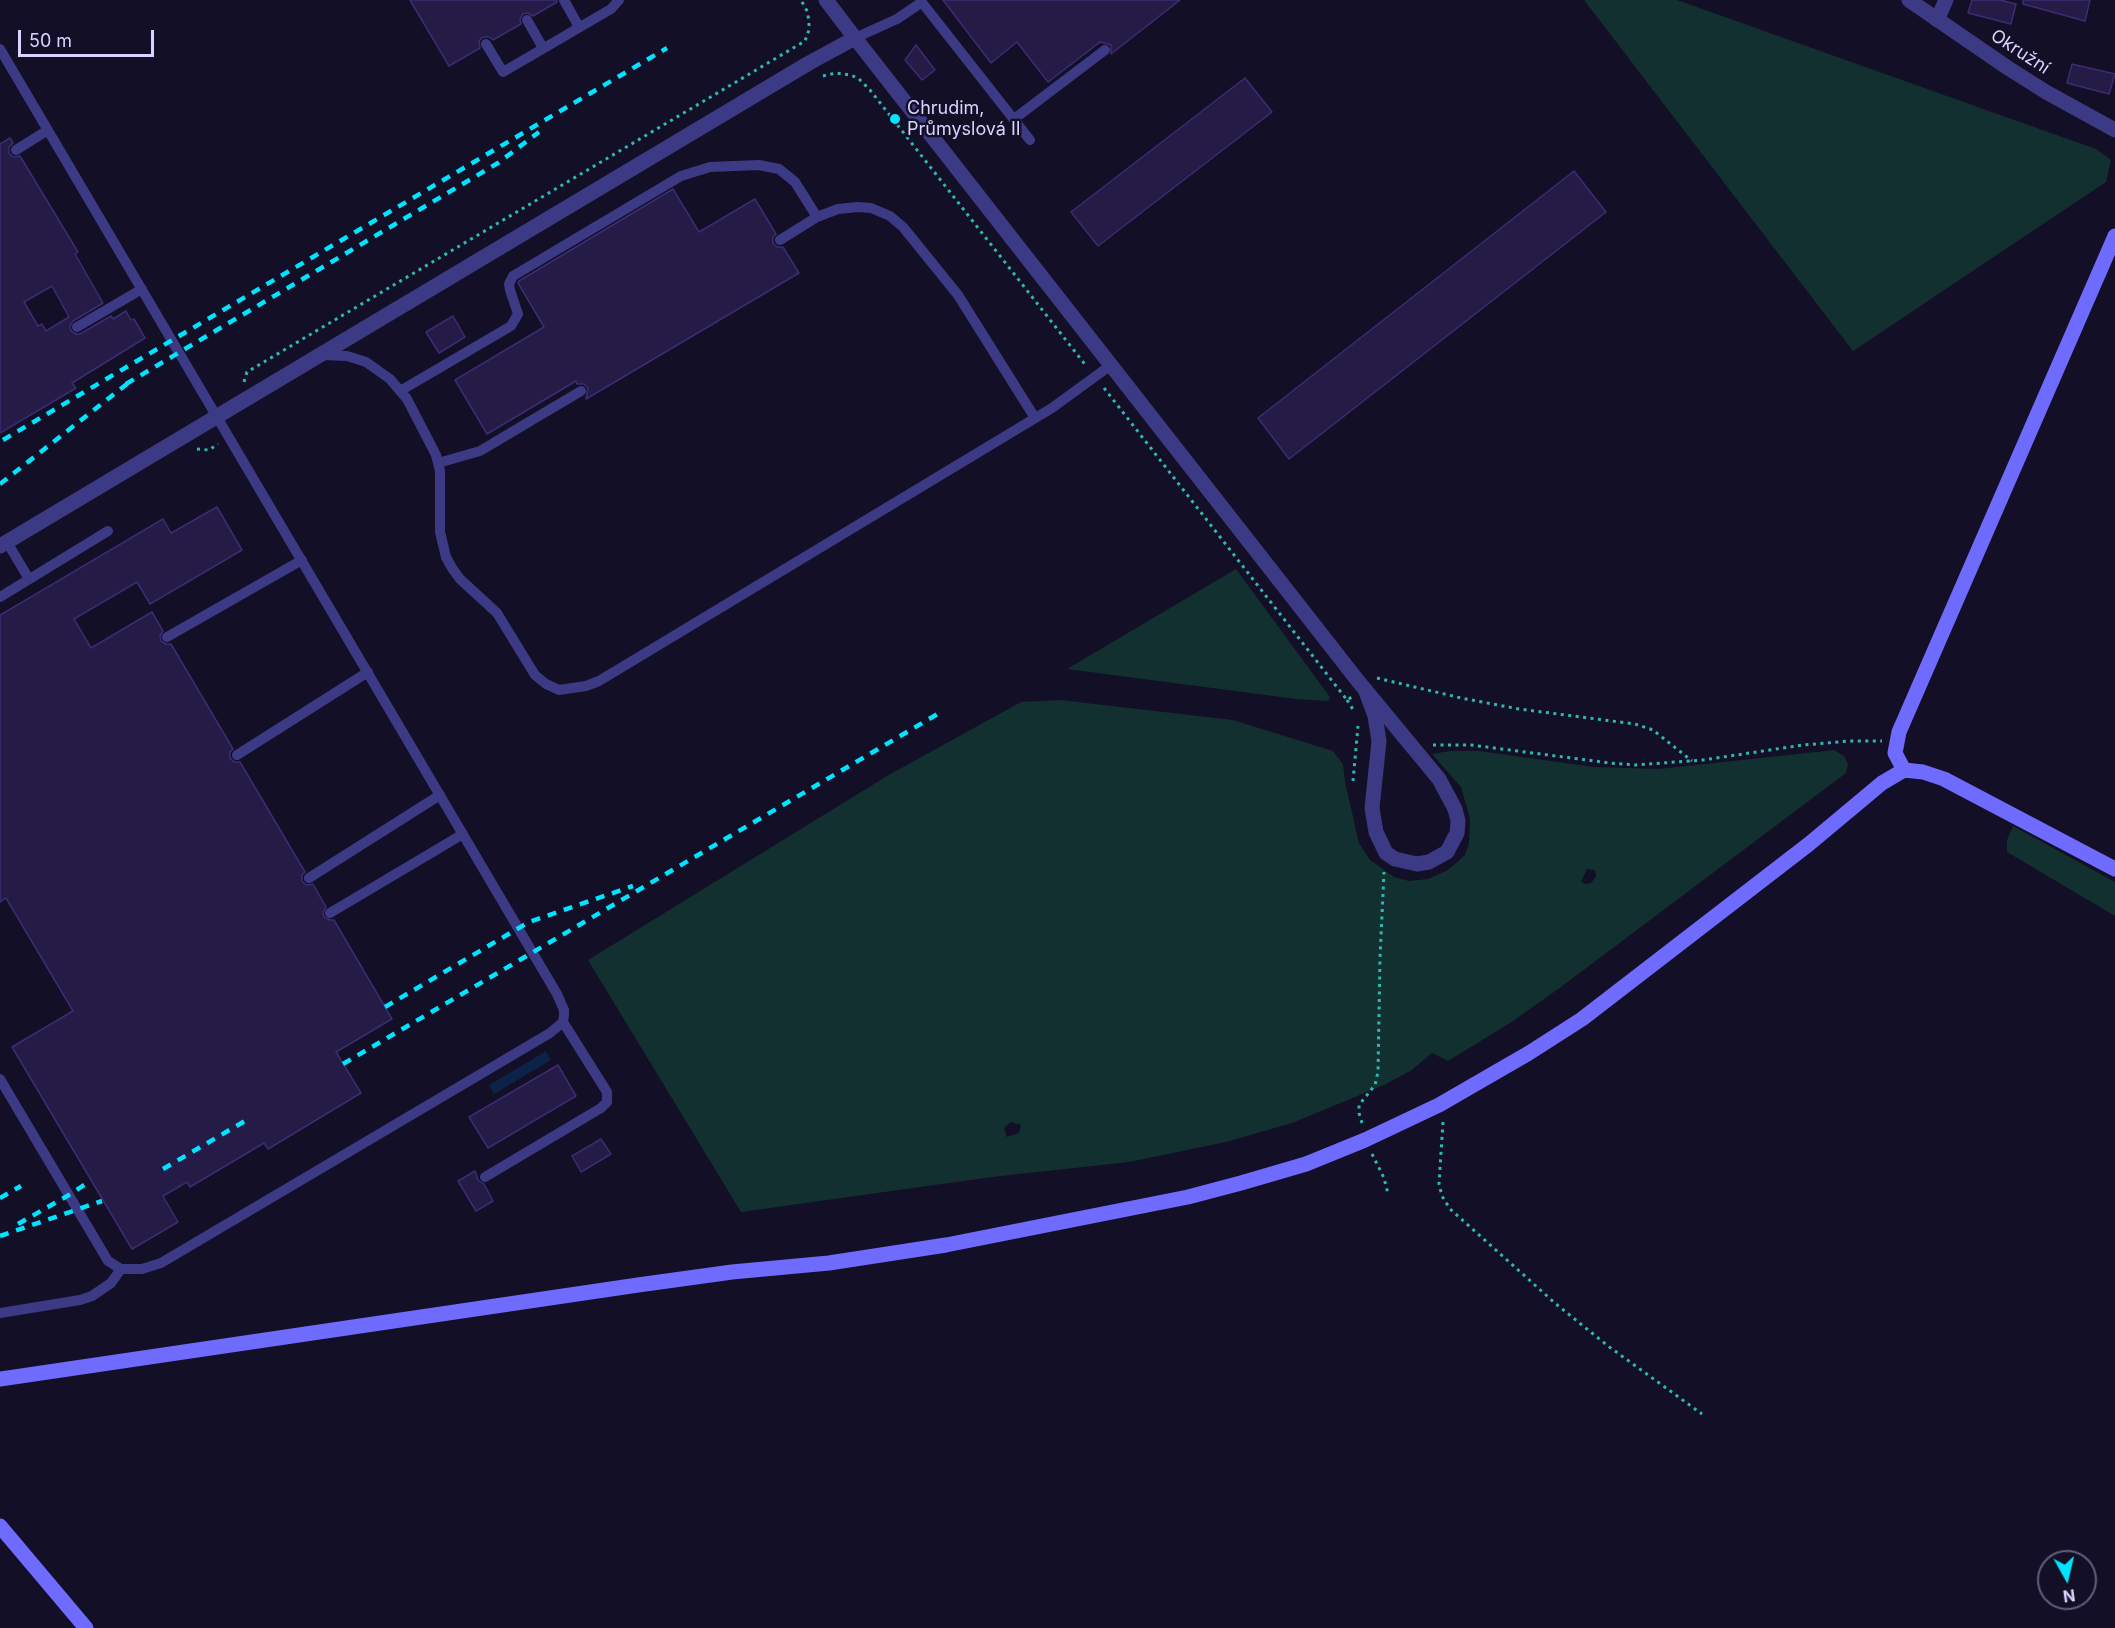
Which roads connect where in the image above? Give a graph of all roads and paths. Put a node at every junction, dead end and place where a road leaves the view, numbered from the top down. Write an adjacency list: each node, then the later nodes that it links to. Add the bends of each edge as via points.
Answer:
1 (564, 0): 10 (lane)
2 (619, 0): 10 (lane)
3 (801, 0): 30 (path, via 809,21 805,41 247,372 244,381)
4 (826, 0): 11 (street)
5 (1909, 0): 9 (street, Okružní)
6 (1946, 0): 9 (street)
7 (921, 1): 11 (lane, via 897,19); 16 (lane)
8 (527, 20): 13 (lane)
9 (1937, 20): 18 (street, Okružní, via 2046,92)
10 (579, 27): 13 (lane)
11 (855, 38): 26 (street); 27 (street)
12 (486, 44): 13 (lane, via 503,72)
13 (543, 48)
14 (0, 49): 17 (lane)
15 (1105, 50): 16 (lane)
16 (1014, 119): 19 (lane)
17 (48, 130): 20 (lane); 24 (lane)
18 (2115, 130)
19 (1030, 140)
20 (16, 150)
21 (817, 217): 23 (lane); 28 (lane, via 795,182 779,169 759,165 710,167 681,176 513,276 509,284 518,314 511,326); 32 (lane, via 848,207 872,208 903,227 972,315)
22 (2115, 236): 43 (street)
23 (780, 240)
24 (142, 289): 25 (lane); 31 (lane)
25 (77, 327)
26 (321, 355): 28 (lane, via 347,356 366,362); 30 (street)
27 (1111, 365): 32 (lane); 41 (street)
28 (400, 391): 33 (lane)
29 (581, 391): 33 (lane, via 480,451)
30 (252, 397): 31 (street)
31 (218, 417): 35 (street); 36 (lane)
32 (1035, 418): 33 (lane, via 599,681 572,690 559,690 535,675 497,613 452,568 440,532)
33 (438, 463)
34 (108, 531): 37 (lane)
35 (3, 544): 37 (lane)
36 (302, 560): 39 (lane); 40 (lane)
37 (29, 579): 38 (lane)
38 (0, 597)
39 (167, 637)
40 (368, 672): 45 (lane); 49 (lane)
41 (1362, 685): 44 (street); 46 (path, via 1375,678 1384,679 1520,709 1635,724 1653,730); 51 (street, via 1375,716 1379,741 1373,820)
42 (1347, 700): 48 (path, via 1358,725)
43 (1896, 741): 46 (path, via 1803,745); 47 (street, via 1895,753)
44 (1414, 747): 46 (path, via 1471,745 1635,765); 51 (street, via 1449,795 1458,821 1457,833 1447,852 1429,862 1407,863)
45 (237, 755)
46 (1692, 761)
47 (1904, 770): 52 (street, via 1944,779); 57 (street, via 1882,783 1582,1019)
48 (1353, 781)
49 (440, 795): 50 (lane); 53 (lane)
50 (463, 834): 54 (lane); 55 (lane, via 557,994 564,1010)
51 (1386, 852): 58 (path, via 1378,1072 1375,1085 1359,1108)
52 (2115, 869)
53 (309, 878)
54 (330, 913)
55 (563, 1022): 60 (lane, via 607,1092 607,1102); 62 (lane, via 161,1263 142,1269)
56 (0, 1079): 62 (lane, via 108,1261)
57 (1439, 1105): 58 (street); 65 (path, via 1443,1124 1439,1184 1450,1209 1556,1304)
58 (1365, 1140): 64 (street, via 1306,1164 1212,1191 946,1245 626,1287)
59 (1372, 1155): 61 (path)
60 (485, 1177)
61 (1388, 1194)
62 (121, 1269): 63 (lane, via 111,1283 92,1296)
63 (0, 1313)
64 (0, 1379)
65 (1702, 1414)
66 (0, 1526): 67 (street)
67 (86, 1628)

